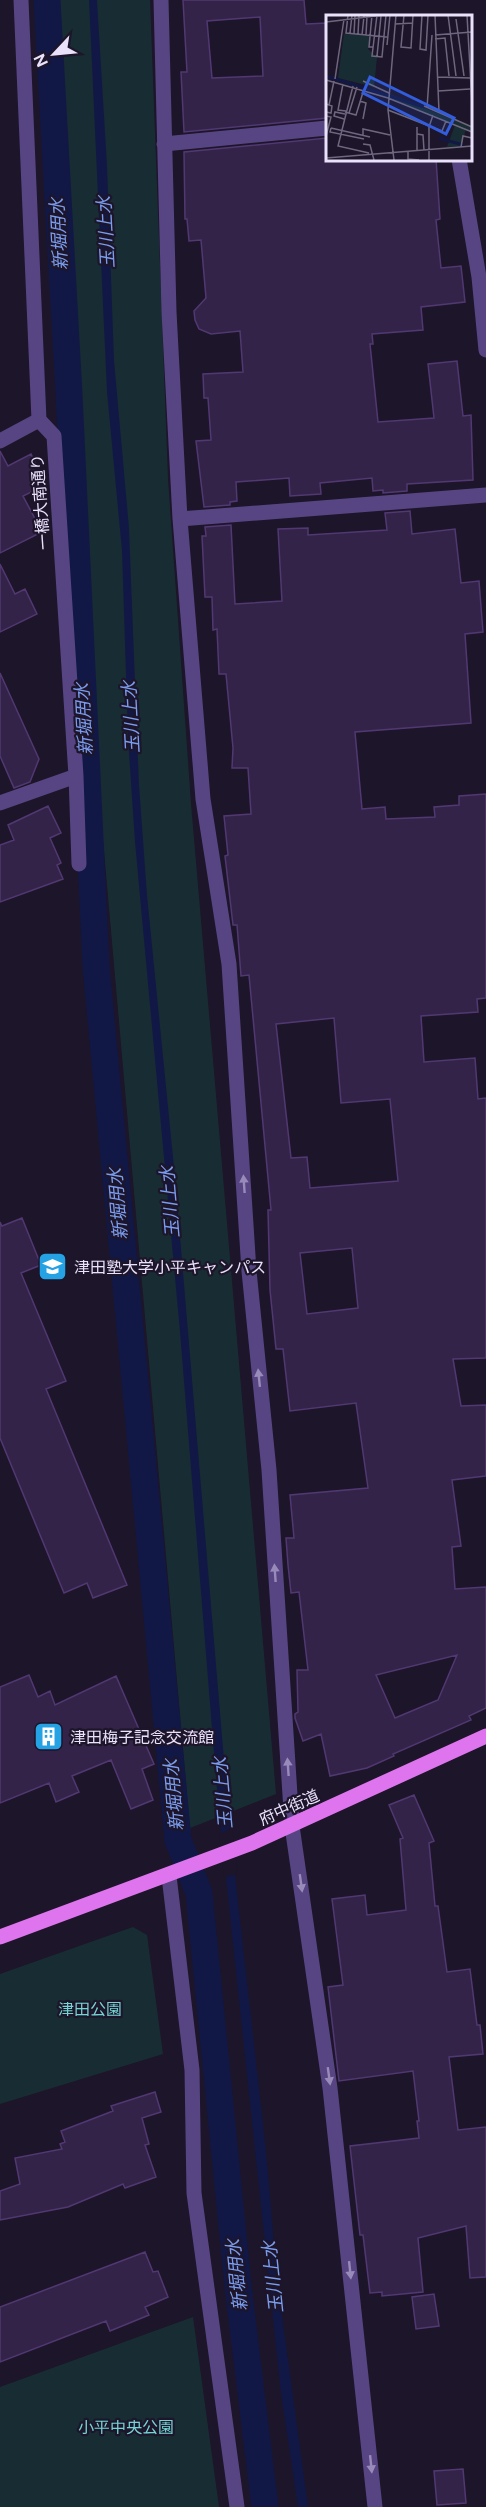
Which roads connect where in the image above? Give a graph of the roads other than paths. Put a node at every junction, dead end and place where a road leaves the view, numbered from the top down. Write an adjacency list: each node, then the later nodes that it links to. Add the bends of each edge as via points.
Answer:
1 (21, 0): 8 (street)
2 (161, 0): 4 (street)
3 (326, 128): 4 (street)
4 (165, 144): 11 (street)
5 (459, 160): 6 (street)
6 (482, 276): 7 (street)
7 (486, 350)
8 (39, 420): 9 (street); 12 (street, 一橋大南通り, via 54,436)
9 (0, 441)
10 (486, 495): 11 (street)
11 (180, 519): 16 (street, one-way to 11, via 269,1470 249,1271 229,964 203,799)
12 (76, 776): 13 (street); 14 (street, 一橋大南通り)
13 (0, 803)
14 (79, 864)
15 (486, 1736): 16 (main road, 府中街道)
16 (292, 1826): 17 (main road, 府中街道); 20 (street, one-way to 20, via 330,2088)
17 (170, 1875): 18 (main road, 府中街道); 19 (street, via 192,2070 194,2193)
18 (0, 1937)
19 (237, 2507)
20 (375, 2507)

